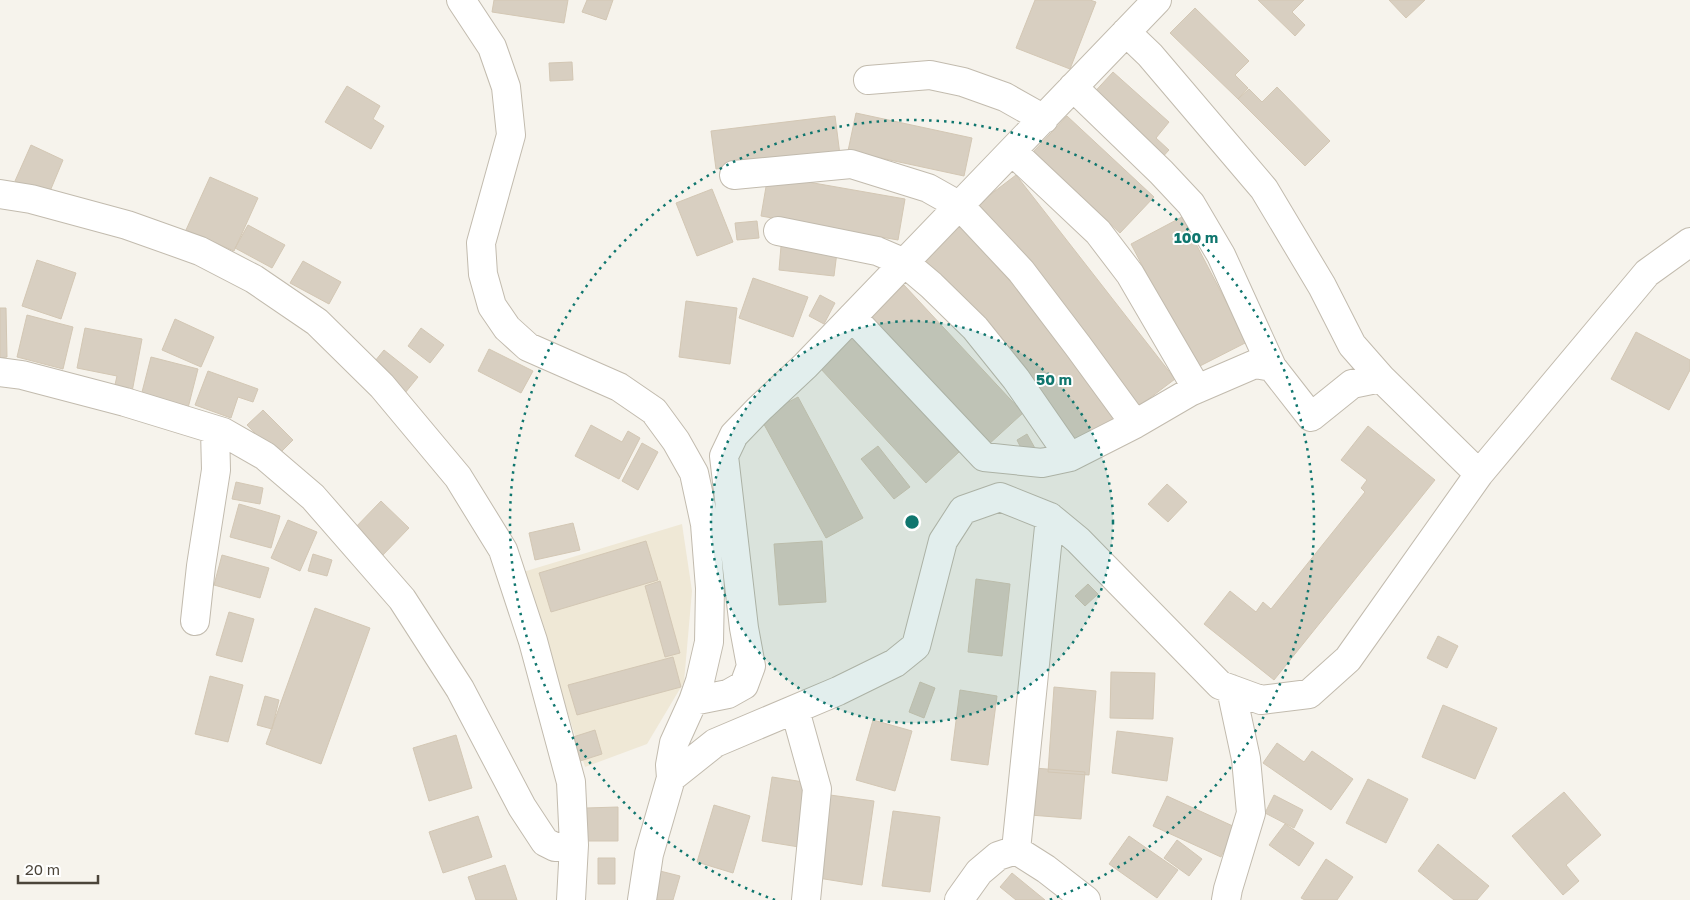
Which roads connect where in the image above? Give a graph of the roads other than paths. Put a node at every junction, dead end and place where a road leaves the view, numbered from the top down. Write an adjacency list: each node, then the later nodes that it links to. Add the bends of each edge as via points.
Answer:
1 (461, 0): 26 (street, via 492,47 506,88 511,135 481,243 483,274 492,306 507,328 528,347 619,387 654,411 694,473 705,524 710,597 709,642)
2 (1148, 3): 3 (street)
3 (1126, 32): 5 (street); 17 (street, via 1150,55 1264,189 1322,286 1352,345)
4 (868, 80): 6 (street, via 930,75 963,82 1005,97)
5 (1073, 88): 6 (street); 15 (street, via 1191,204 1221,255)
6 (1044, 119): 7 (street)
7 (1012, 151): 10 (street); 18 (street, via 1098,232 1130,274)
8 (734, 175): 10 (street, via 851,164 928,188)
9 (0, 194): 29 (street, via 127,225 200,250 254,279 317,322 382,386 458,477 503,550 533,642 571,782)
10 (960, 206): 13 (street); 19 (street, via 1021,272)
11 (778, 231): 13 (street, via 877,251)
12 (1690, 242): 22 (street, via 1647,273)
13 (904, 263): 14 (street); 21 (street, via 974,328 1016,379)
14 (852, 317): 21 (street, via 984,457 1042,463); 26 (street, via 734,435 724,456 751,666 744,685 728,694)
15 (1272, 367): 17 (street, via 1311,417 1352,384); 18 (street, via 1256,364)
16 (0, 372): 20 (street, via 126,402)
17 (1381, 378): 22 (street)
18 (1197, 389): 19 (street)
19 (1135, 424): 21 (street)
20 (215, 430): 24 (street, via 216,470); 29 (street, via 265,456 313,498 402,599 460,689 522,806 545,842 556,847)
21 (1070, 457)
22 (1479, 474): 25 (street, via 1348,659 1309,694 1261,700)
23 (1050, 518): 25 (street, via 1078,540 1220,685); 27 (street, via 1000,497 963,510 943,541 916,646 895,663); 30 (street)
24 (195, 621)
25 (1231, 689): 36 (street, via 1246,759 1251,813)
26 (693, 701): 28 (street, via 674,743)
27 (794, 710): 28 (street, via 715,743); 33 (street, via 817,789)
28 (671, 778): 32 (street, via 649,854)
29 (574, 845): 31 (street)
30 (1016, 850): 34 (street, via 998,856 980,872); 35 (street)
31 (571, 900)
32 (642, 900)
33 (806, 900)
34 (958, 900)
35 (1086, 900)
36 (1226, 900)

